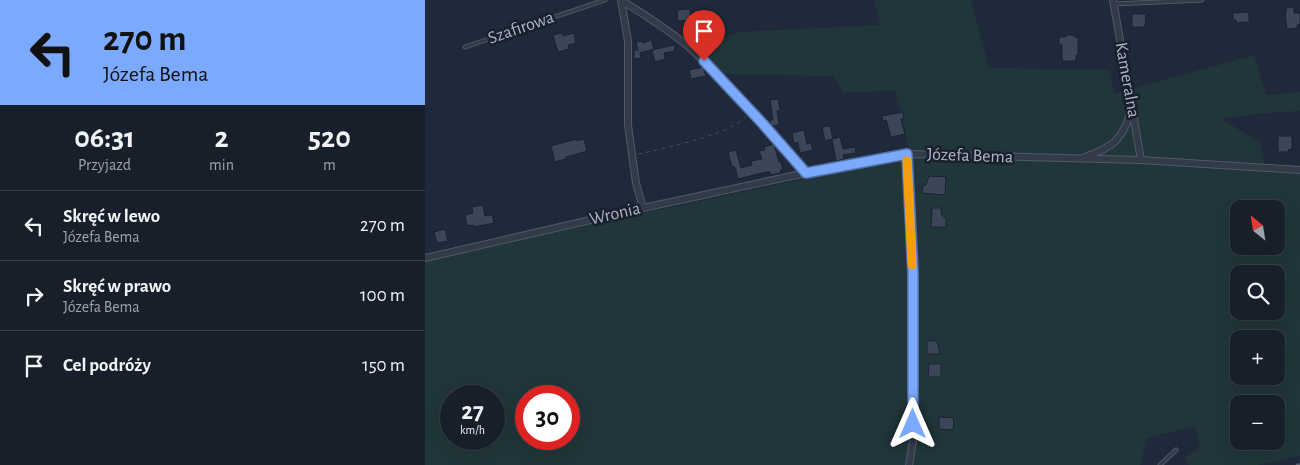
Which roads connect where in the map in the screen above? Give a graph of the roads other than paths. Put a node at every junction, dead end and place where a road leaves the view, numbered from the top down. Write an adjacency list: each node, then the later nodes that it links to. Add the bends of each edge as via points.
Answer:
1 (605, 0): 5 (lane, Szafirowa)
2 (621, 0): 11 (street, via 689,48 749,108); 12 (street, via 628,41 628,125)
3 (1202, 0): 4 (lane)
4 (1113, 2): 6 (street, Kameralna)
5 (465, 47)
6 (1132, 106): 8 (street, via 1118,140 1106,149); 9 (street, Kameralna)
7 (907, 154): 8 (street, Józefa Bema); 11 (street, Józefa Bema); 15 (street, via 913,293 913,442)
8 (1080, 158): 9 (street, Józefa Bema)
9 (1141, 160): 10 (street, Józefa Bema)
10 (1300, 170)
11 (806, 173): 12 (street, Wronia)
12 (643, 208): 13 (street, Wronia)
13 (425, 258)
14 (1176, 450): 16 (lane)
15 (909, 465)
16 (1160, 465)

